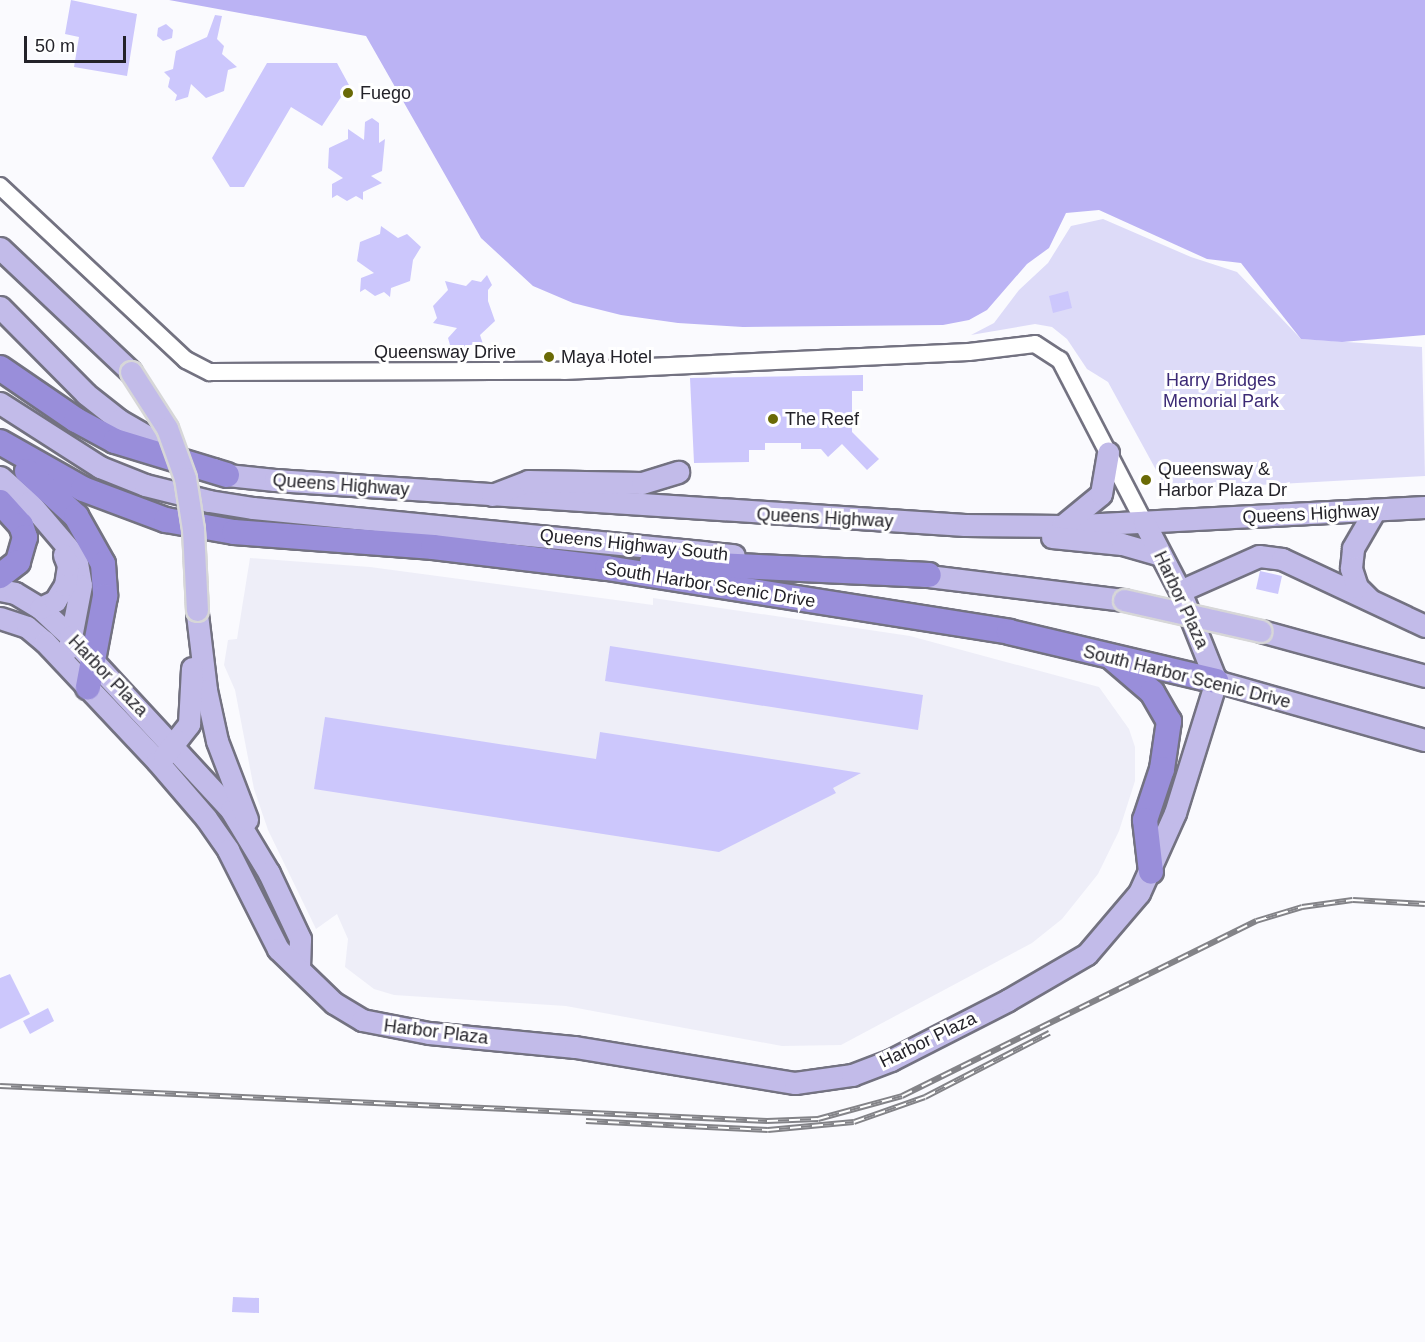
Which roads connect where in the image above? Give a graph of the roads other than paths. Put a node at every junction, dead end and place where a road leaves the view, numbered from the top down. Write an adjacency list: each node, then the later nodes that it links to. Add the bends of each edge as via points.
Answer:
1 (0, 186): 8 (street, Queensway Drive, via 186,360 210,372 564,371 969,352 1035,344 1060,360)
2 (0, 248): 28 (main road, bridge, via 131,372 161,417 185,478 193,529)
3 (0, 307): 10 (main road, Queens Highway, via 69,377 119,420 151,441)
4 (0, 368): 10 (highway, via 76,420 115,441)
5 (2, 405): 22 (main road, Queens Highway South, via 77,456 145,485 253,508)
6 (0, 442): 20 (highway, South Harbor Scenic Drive, via 83,489 166,520 234,532)
7 (0, 452): 33 (highway, via 40,480 68,507 98,550 105,596)
8 (1108, 453): 18 (street, Queensway Drive); 19 (main road, via 1101,494)
9 (678, 472): 12 (main road, via 642,483 528,481 511,484)
10 (227, 475): 12 (main road, Queens Highway)
11 (0, 477): 16 (main road)
12 (490, 496): 17 (main road, Queens Highway)
13 (0, 502): 23 (highway, via 21,525 25,537 18,562)
14 (1425, 507): 15 (main road, Queens Highway)
15 (1375, 510): 18 (main road, Queens Highway); 26 (main road, via 1353,548 1351,568 1357,587)
16 (46, 519): 27 (main road, via 63,550 67,576 61,593); 31 (main road, via 66,542 80,569 80,599)
17 (897, 522): 19 (main road, Queens Highway); 21 (main road, via 1122,544)
18 (1144, 522): 19 (main road, Queens Highway); 21 (main road, Harbor Plaza)
19 (1062, 526)
20 (509, 554): 22 (highway); 32 (highway, South Harbor Scenic Drive, via 1009,632)
21 (1160, 555): 25 (main road, Harbor Plaza)
22 (929, 575): 35 (main road, Queens Highway South, bridge, via 1124,600 1261,631)
23 (0, 576)
24 (0, 590): 27 (main road, Harbor Plaza, via 15,593)
25 (1180, 591): 26 (main road, via 1259,556 1282,560); 36 (main road, Harbor Plaza)
26 (1369, 599): 30 (main road)
27 (40, 608): 31 (main road, Harbor Plaza)
28 (197, 612): 39 (main road, via 192,642 192,712 186,733); 42 (main road, via 206,690 217,741)
29 (0, 618): 34 (main road, Harbor Plaza, via 27,627)
30 (1425, 626)
31 (70, 636): 33 (main road, Harbor Plaza); 34 (main road)
32 (1111, 657): 36 (highway, South Harbor Scenic Drive); 41 (highway, via 1158,699 1169,721 1162,769 1145,820)
33 (92, 658): 37 (highway); 39 (main road, Harbor Plaza)
34 (67, 665): 37 (main road, Harbor Plaza)
35 (1425, 676)
36 (1216, 681): 38 (main road, South Harbor Scenic Drive); 41 (main road, Harbor Plaza, via 1175,813)
37 (88, 687): 40 (main road, Harbor Plaza)
38 (1425, 740)
39 (175, 747): 40 (main road); 42 (main road, Harbor Plaza, via 231,810)
40 (158, 761): 43 (main road, Harbor Plaza, via 228,850 278,950)
41 (1150, 872): 43 (main road, Harbor Plaza, via 1127,911 1088,954 891,1060 852,1075 795,1083 575,1047 389,1028 362,1020 334,1003)
42 (269, 873): 43 (main road, Harbor Plaza, via 300,939)
43 (299, 967)

